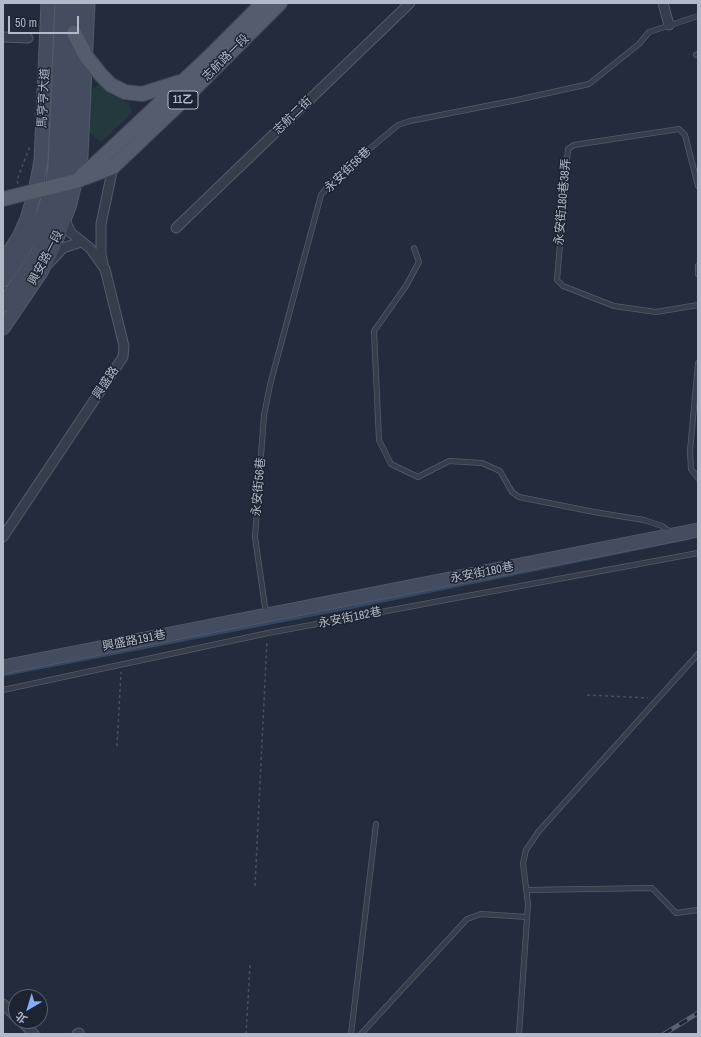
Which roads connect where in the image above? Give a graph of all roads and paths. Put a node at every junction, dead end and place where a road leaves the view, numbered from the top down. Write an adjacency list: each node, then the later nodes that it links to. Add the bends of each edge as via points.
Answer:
1 (48, 3): 19 (street, 馬亨亨大道, via 41,161)
2 (62, 3): 17 (street, 馬亨亨大道, via 55,167)
3 (75, 3): 11 (street)
4 (88, 3): 14 (street)
5 (263, 3): 15 (main road, 志航路一段 / 11乙)
6 (280, 3): 16 (main road, 志航路一段 / 11乙)
7 (410, 3): 22 (street, 志航二街)
8 (662, 3): 10 (street)
9 (698, 16): 10 (lane, 永安街56巷)
10 (669, 26): 40 (lane, 永安街56巷, via 649,32 639,44 589,84 398,125 336,177 321,195 264,415 255,537)
11 (74, 33): 14 (main road); 17 (street, via 68,156)
12 (3, 36): 13 (street)
13 (28, 38)
14 (86, 56): 15 (main road, via 111,85 125,92 142,94); 17 (street, via 81,156)
15 (182, 82): 17 (main road, 志航路一段 / 11乙, via 106,154)
16 (113, 167): 17 (main road, 志航路一段 / 11乙); 27 (street, via 101,224 101,254)
17 (63, 184): 19 (main road, 志航路一段 / 11乙); 21 (street, 興安路一段); 30 (street, 興安路一段); 31 (street, 興安路一段, via 54,216 36,254)
18 (698, 186): 32 (lane, 永安街180巷38弄, via 685,135 679,129 574,145 568,149 557,280 563,286 614,306 656,312)
19 (35, 192): 20 (main road, 志航路一段 / 11乙); 25 (street, via 19,237)
20 (3, 199)
21 (65, 220): 23 (street, 興盛路, via 71,233); 28 (street, 興安路一段)
22 (176, 228)
23 (81, 242): 27 (street, 興盛路, via 90,248); 28 (street, via 63,248)
24 (414, 248): 37 (lane, via 419,262 406,286 374,331 379,440 391,464 418,477 449,461 482,463 500,471 512,492 518,497 644,520 662,526)
25 (3, 261)
26 (698, 266): 29 (lane)
27 (105, 269): 38 (street, 興盛路, via 124,346 123,357)
28 (41, 272): 33 (street, 興安路一段)
29 (698, 274)
30 (3, 280)
31 (3, 305)
32 (698, 305)
33 (3, 328)
34 (698, 363): 35 (lane, via 690,451 691,469)
35 (698, 478)
36 (698, 530): 37 (street, 永安街180巷)
37 (675, 535): 40 (street, 永安街180巷)
38 (3, 537)
39 (698, 553): 41 (lane, 永安街182巷)
40 (266, 616): 44 (street, 興盛路191巷)
41 (268, 633): 43 (lane, 永安街182巷); 50 (path)
42 (698, 654): 47 (lane)
43 (122, 664): 45 (lane, 永安街182巷); 48 (path)
44 (3, 667)
45 (3, 690)
46 (587, 695): 47 (path)
47 (658, 698): 51 (lane, via 539,831 526,850 523,863)
48 (117, 746)
49 (376, 824): 56 (lane)
50 (255, 886)
51 (526, 890): 52 (lane, via 652,888 676,913); 53 (lane)
52 (698, 910)
53 (526, 917): 57 (lane, via 481,914 467,919); 58 (lane)
54 (250, 965): 55 (path)
55 (246, 1034)
56 (351, 1034)
57 (361, 1034)
58 (519, 1034)

